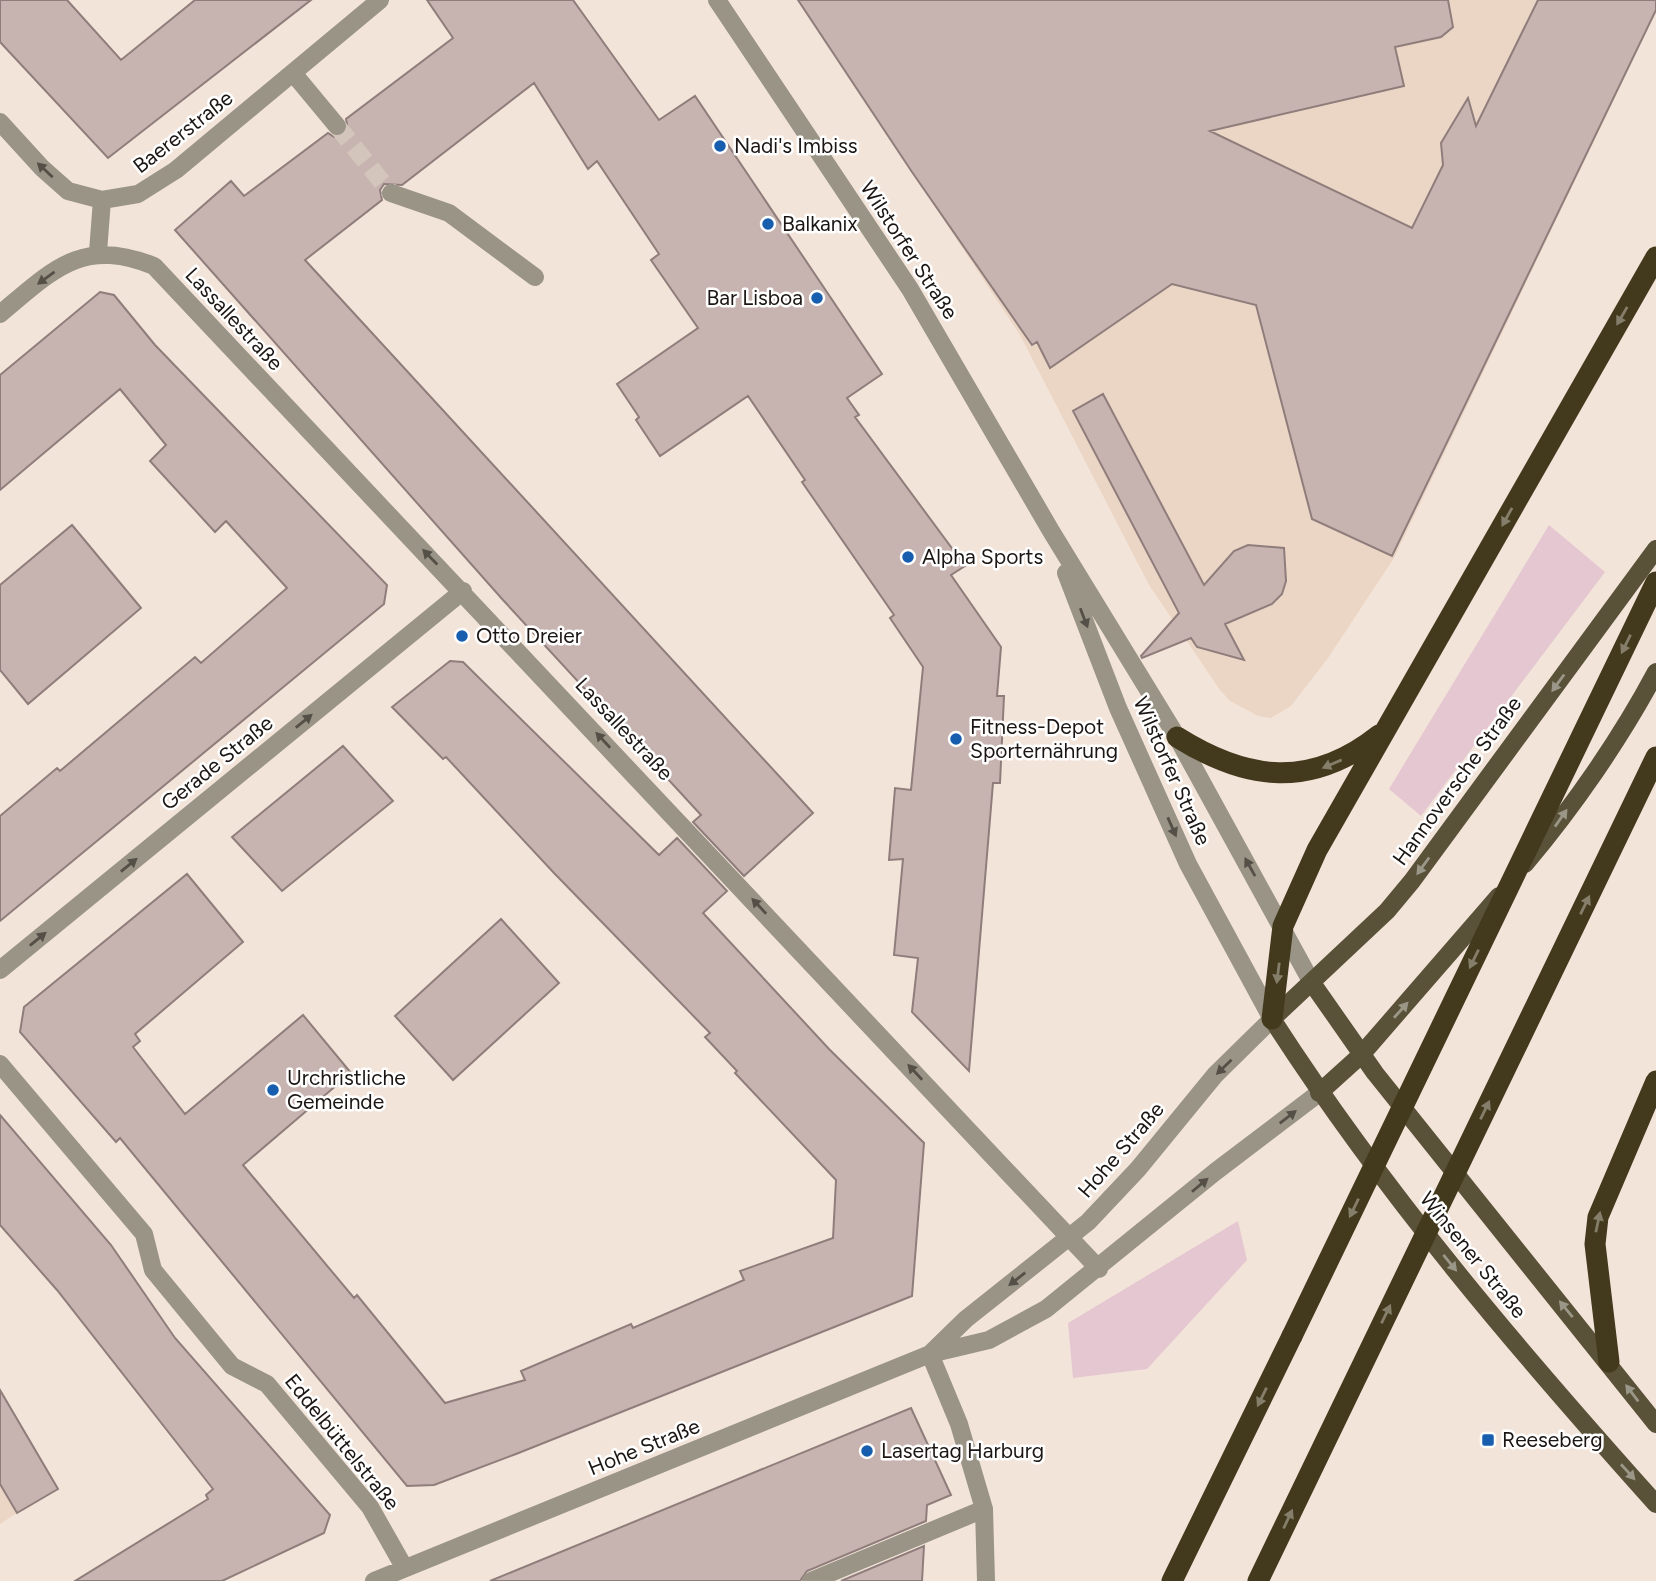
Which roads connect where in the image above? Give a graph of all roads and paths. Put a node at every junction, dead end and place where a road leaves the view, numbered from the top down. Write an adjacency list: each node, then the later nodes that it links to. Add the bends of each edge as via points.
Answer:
1 (380, 0): 3 (street, Baererstraße)
2 (718, 0): 12 (street, Wilstorfer Straße, via 910,289)
3 (293, 73): 5 (street); 7 (street, Baererstraße, via 176,170 138,194)
4 (0, 122): 7 (street, one-way to 4, via 68,191)
5 (337, 126)
6 (391, 192): 10 (street, via 449,213)
7 (102, 200): 8 (street)
8 (98, 253): 11 (street, one-way to 11, via 62,265); 15 (street, Lassallestraße, one-way to 8, via 154,266 127,255)
9 (1656, 257): 17 (highway, one-way to 17)
10 (535, 277)
11 (0, 314)
12 (1051, 531): 18 (street, Wilstorfer Straße); 23 (street, Wilstorfer Straße, one-way to 23, via 1118,708 1188,864)
13 (1656, 549): 22 (main road, Hannoversche Straße, one-way to 22, via 1412,881)
14 (1656, 582): 39 (highway, one-way to 39, bridge)
15 (463, 591): 21 (street, Gerade Straße, one-way to 15); 28 (street, Lassallestraße, one-way to 15)
16 (1656, 672): 24 (main road, one-way to 16, via 1546,840 1640,703)
17 (1388, 727): 18 (highway, one-way to 18, via 1359,750 1312,772 1247,770 1220,762); 20 (highway, via 1317,850)
18 (1177, 737): 20 (street, Wilstorfer Straße, one-way to 18)
19 (1656, 757): 40 (highway, one-way to 19, bridge)
20 (1283, 926): 22 (street, Wilstorfer Straße); 23 (highway, one-way to 23)
21 (0, 970)
22 (1312, 983): 23 (main road, Hannoversche Straße); 24 (main road, Winsener Straße)
23 (1272, 1019): 27 (main road, Winsener Straße); 28 (street, Hohe Straße, one-way to 28, via 1215,1075 1117,1193)
24 (1361, 1055): 27 (main road); 31 (main road, Winsener Straße, one-way to 24)
25 (0, 1064): 35 (street, Eddelbüttelstraße, via 144,1234 153,1270 224,1356 267,1384 370,1507)
26 (1656, 1081): 31 (highway, one-way to 26, via 1595,1256 1598,1217)
27 (1319, 1093): 29 (street, Hohe Straße, one-way to 27); 33 (main road, Winsener Straße, one-way to 33, via 1549,1386)
28 (1070, 1236): 29 (street, Lassallestraße); 30 (street, Hohe Straße, one-way to 30)
29 (1099, 1269): 30 (street, Hohe Straße, via 1014,1328 989,1340)
30 (930, 1354): 34 (street, via 959,1424); 35 (street, Hohe Straße)
31 (1609, 1362): 32 (main road, Winsener Straße, one-way to 31)
32 (1656, 1424)
33 (1656, 1504)
34 (984, 1509): 37 (street); 38 (street)
35 (404, 1567): 36 (street, Hohe Straße)
36 (374, 1581)
37 (811, 1581)
38 (986, 1581)
39 (1172, 1581)
40 (1258, 1581)

